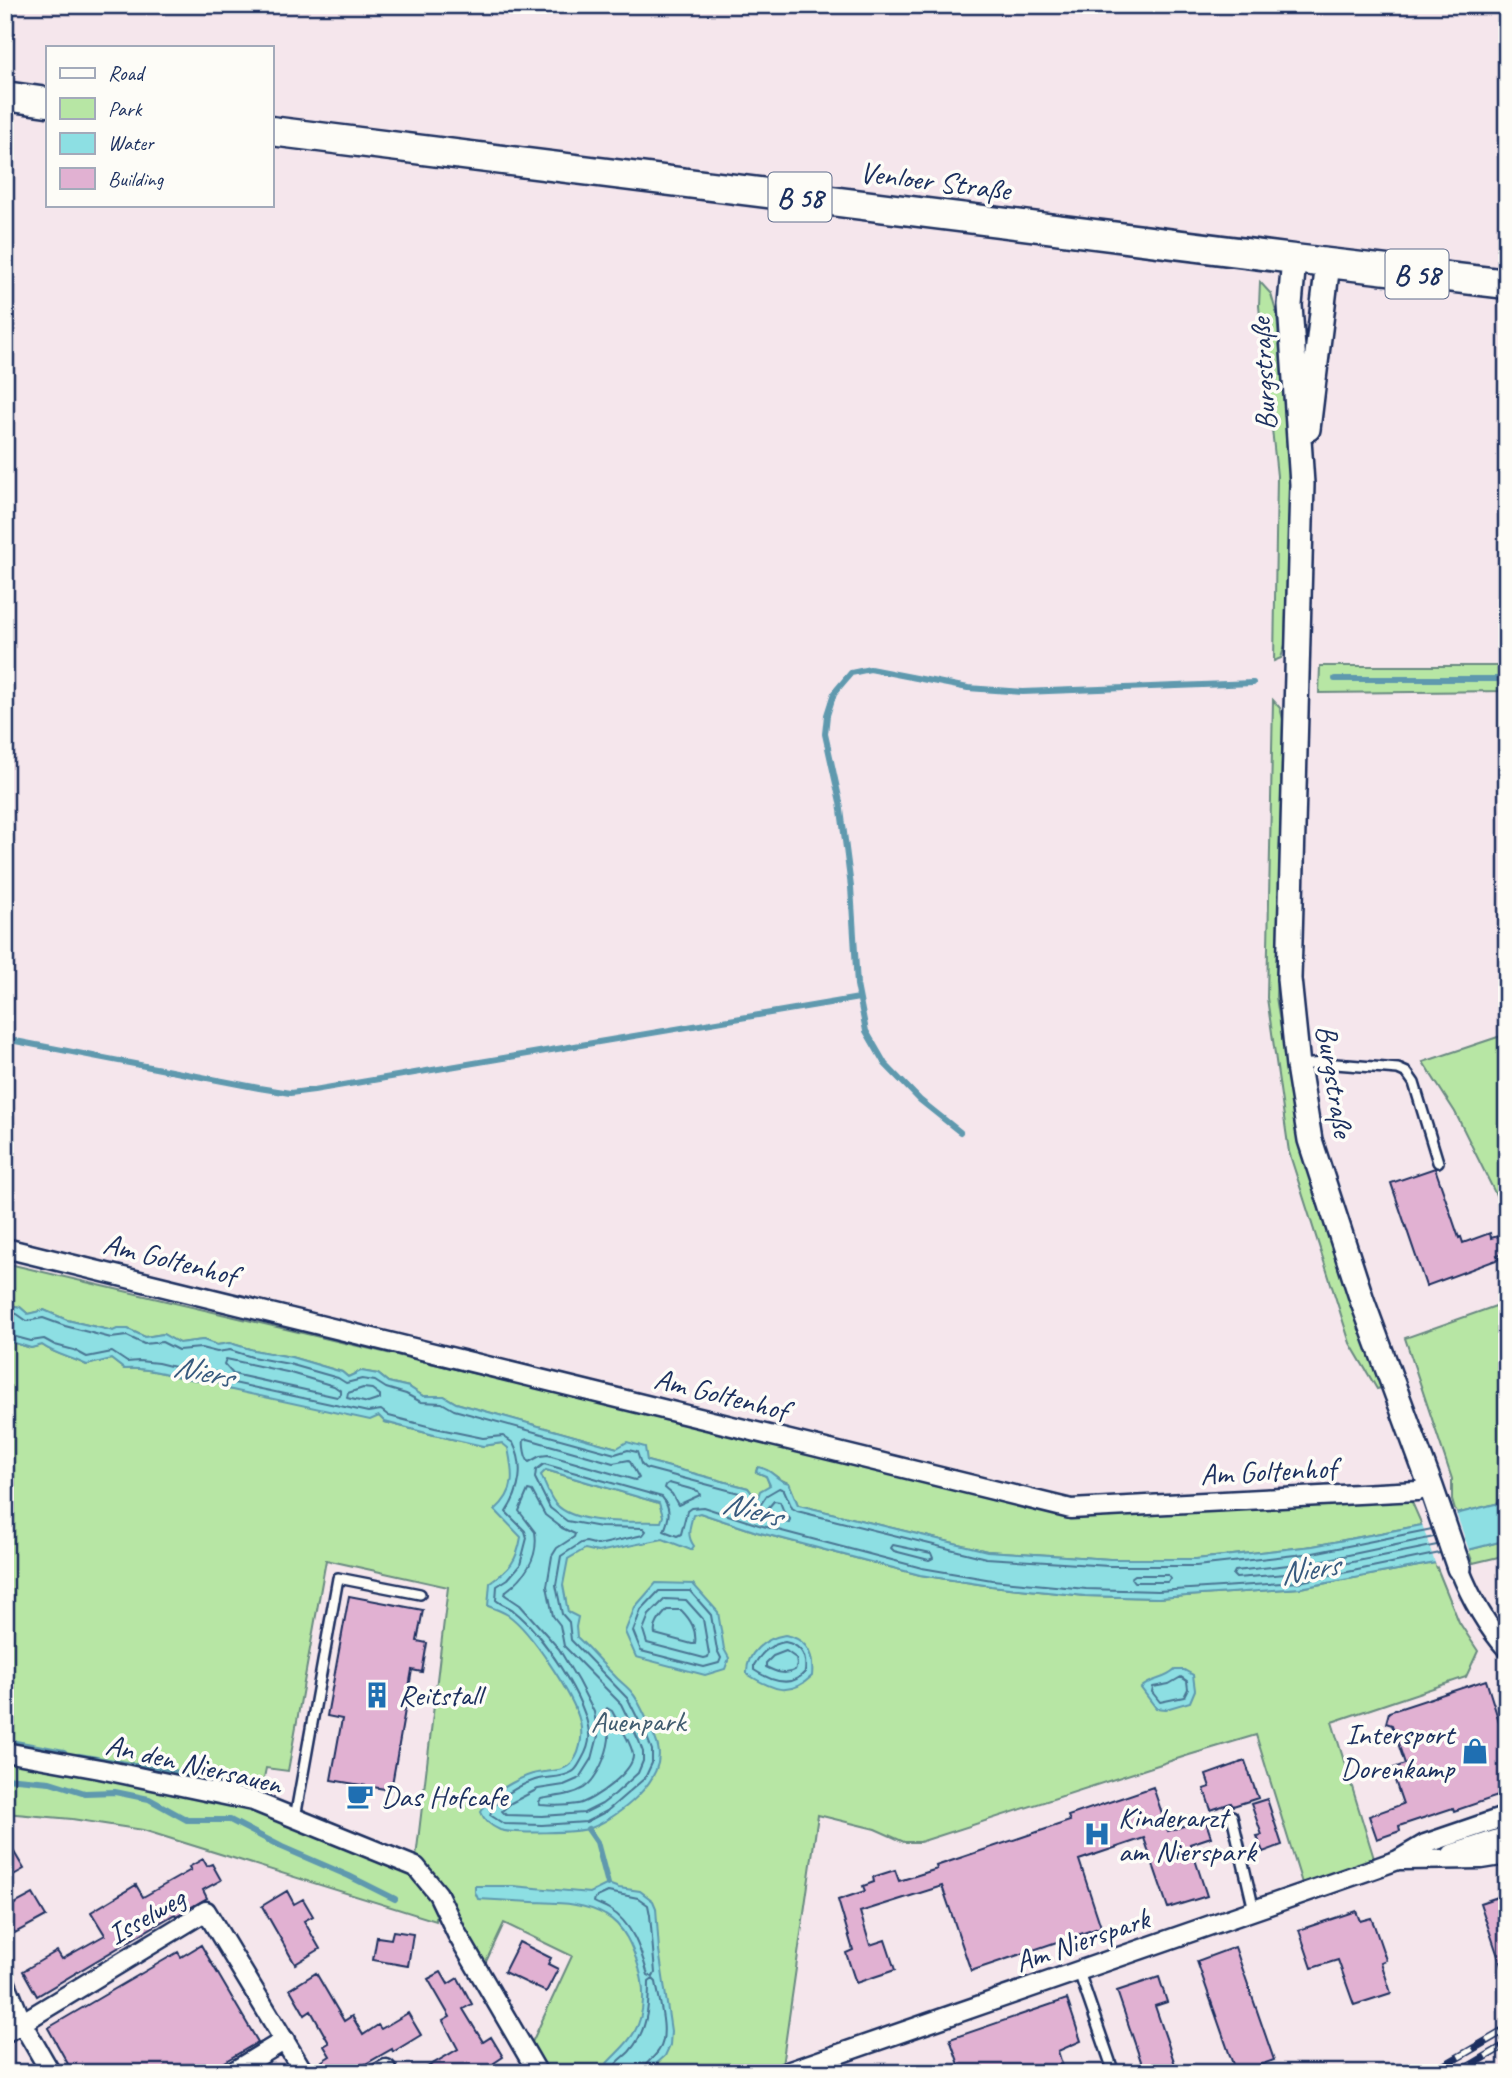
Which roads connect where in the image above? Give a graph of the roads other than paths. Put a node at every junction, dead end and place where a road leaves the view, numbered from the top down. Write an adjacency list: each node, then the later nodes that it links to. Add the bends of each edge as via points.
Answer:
1 (5, 96): 2 (main road)
2 (46, 102)
3 (273, 131): 4 (main road, Venloer Straße / B 58)
4 (1294, 259): 5 (main road, Venloer Straße / B 58); 7 (street, Burgstraße, via 1290,305)
5 (1328, 263): 6 (main road, Venloer Straße / B 58); 7 (street, Burgstraße)
6 (1507, 284)
7 (1301, 484): 8 (street, Burgstraße, via 1289,979)
8 (1298, 1066): 9 (lane, via 1323,1063 1407,1073); 11 (street, Burgstraße, via 1310,1140 1362,1300)
9 (1438, 1161)
10 (5, 1248): 11 (street, Am Goltenhof, via 1071,1509 1417,1491)
11 (1435, 1496): 12 (street, Burgstraße)
12 (1459, 1568): 14 (street, Burgstraße, via 1484,1622)
13 (420, 1594): 18 (lane, via 338,1578)
14 (1507, 1649)
15 (5, 1752): 18 (street, An den Niersauen, via 253,1801)
16 (1232, 1815): 23 (lane)
17 (1507, 1816): 21 (street, Am Nierspark, via 1425,1844)
18 (295, 1818): 32 (street, An den Niersauen, via 416,1867 438,1894)
19 (1507, 1836): 22 (street, Am Nierspark)
20 (1507, 1855): 22 (street, Am Nierspark)
21 (1398, 1860): 22 (street, Am Nierspark); 23 (street, Am Nierspark)
22 (1435, 1860)
23 (1254, 1910): 24 (street, Am Nierspark)
24 (1079, 1972): 33 (street, Am Nierspark); 34 (lane)
25 (5, 1981): 26 (street)
26 (22, 2023): 27 (street); 28 (street, Isselweg, via 206,1911); 29 (street)
27 (5, 2033)
28 (285, 2040): 30 (street); 31 (street, Isselweg)
29 (51, 2073)
30 (231, 2073)
31 (304, 2073)
32 (538, 2073)
33 (784, 2073)
34 (1114, 2073)

